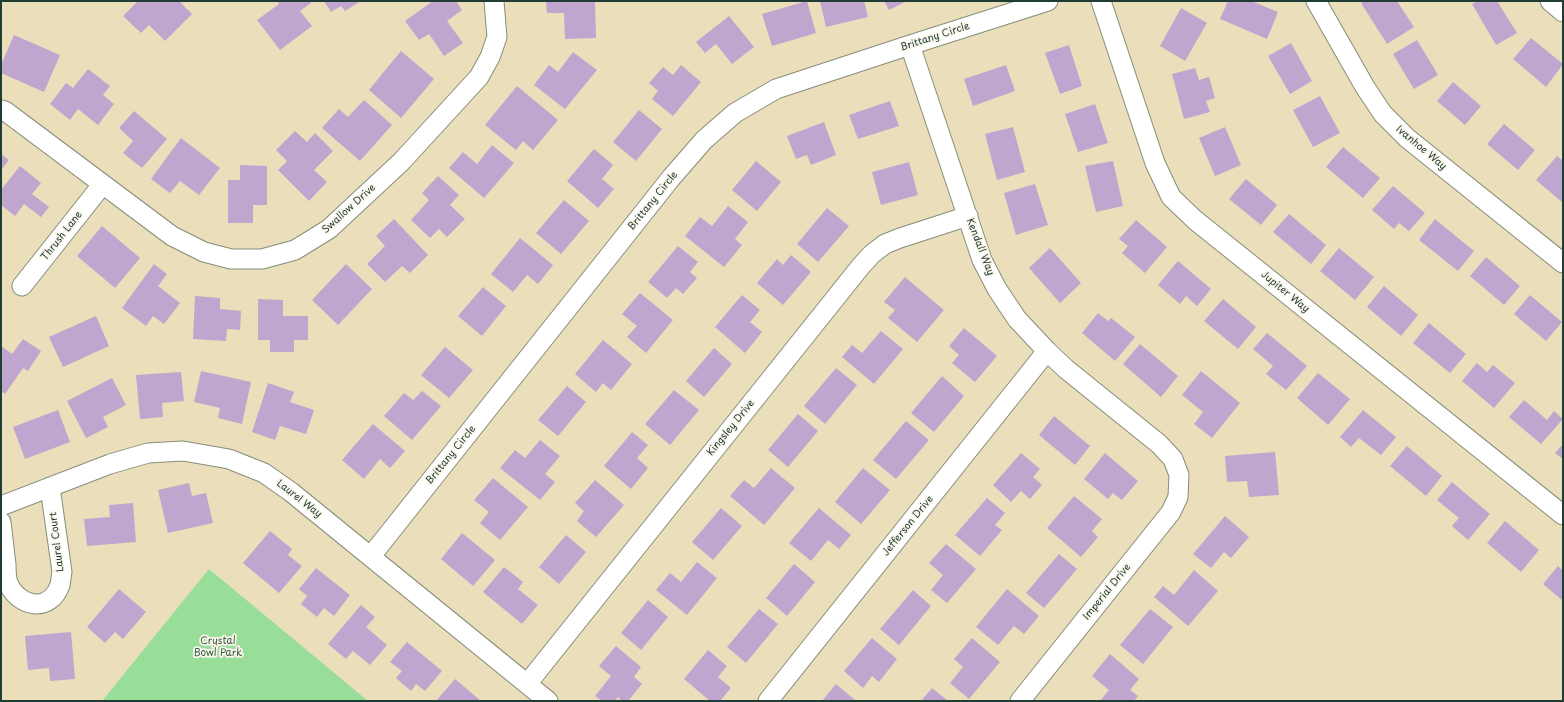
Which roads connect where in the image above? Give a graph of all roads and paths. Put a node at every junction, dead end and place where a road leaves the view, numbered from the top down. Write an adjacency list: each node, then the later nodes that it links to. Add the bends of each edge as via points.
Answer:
1 (494, 1): 9 (street, Swallow Drive, via 497,37 490,58 479,77 400,162 329,229 295,250 262,259 231,259 204,252 172,236)
2 (1048, 1): 7 (street, Brittany Circle)
3 (1101, 1): 17 (street, Jupiter Way, via 1155,163 1171,197 1201,225)
4 (1316, 1): 11 (street, Ivanhoe Way, via 1383,114 1407,138)
5 (1550, 1): 6 (street)
6 (1563, 12)
7 (910, 44): 10 (street, Kendall Way); 19 (street, Brittany Circle, via 776,90 735,113 704,140)
8 (1, 110): 9 (street, Swallow Drive)
9 (102, 185): 12 (street, Thrush Lane)
10 (968, 216): 13 (street, Kendall Way, via 982,260 997,289 1018,319); 20 (street, Kingsley Drive, via 900,238 885,244 872,254)
11 (1563, 263)
12 (22, 286)
13 (1047, 351): 14 (street, Kendall Way, via 1159,444 1173,458); 22 (street, Jefferson Drive)
14 (1179, 475): 23 (street, Imperial Drive, via 1178,496 1171,512)
15 (50, 487): 16 (street, Laurel Way); 18 (street, Laurel Court, via 62,572 60,585 54,595 44,603 33,604 21,600 13,592 8,581); 19 (street, Laurel Way, via 110,464 148,453 183,451 229,459 264,473 292,492)
16 (1, 506)
17 (1563, 516)
18 (1, 522)
19 (371, 556): 20 (street, Laurel Way)
20 (527, 684): 21 (street, Laurel Way)
21 (548, 701)
22 (768, 701)
23 (1020, 701)

